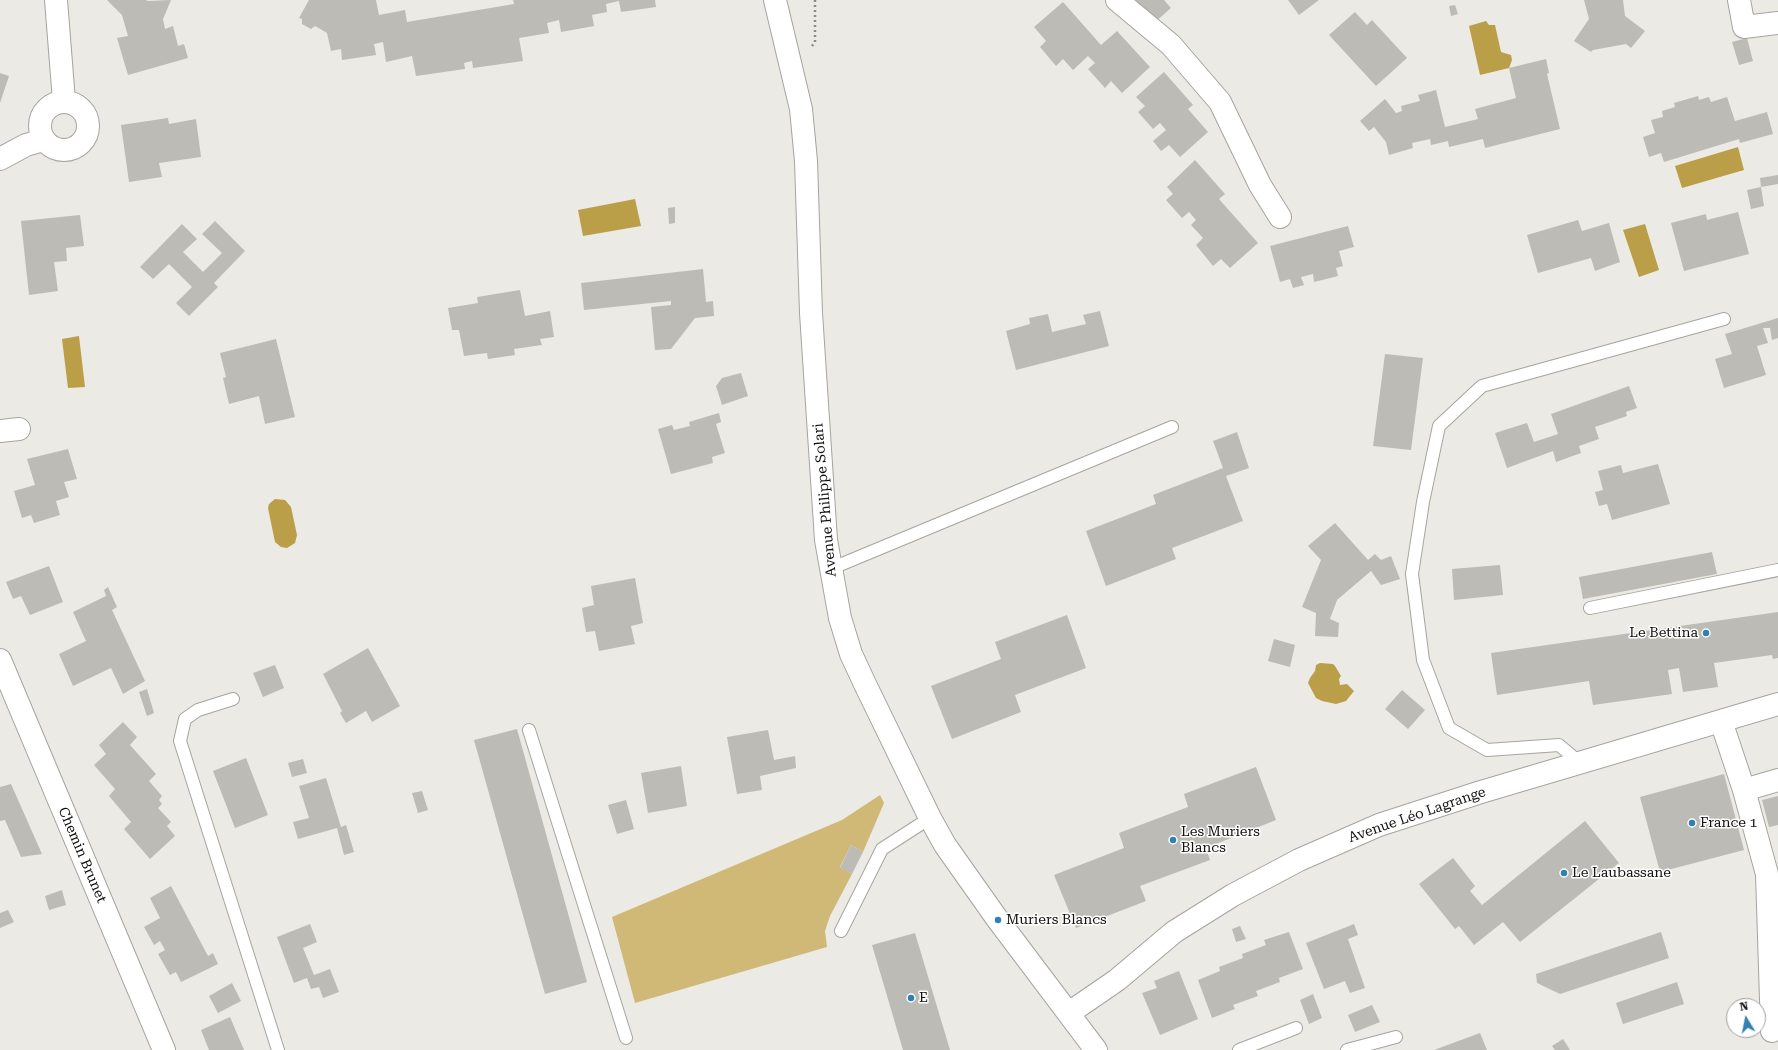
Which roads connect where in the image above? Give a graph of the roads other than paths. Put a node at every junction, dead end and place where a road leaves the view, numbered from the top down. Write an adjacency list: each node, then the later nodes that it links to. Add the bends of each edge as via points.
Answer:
1 (56, 0): 6 (street)
2 (775, 0): 12 (street, Avenue Philippe Solari, via 801,110 806,161 810,313)
3 (1117, 0): 9 (street, via 1171,45 1220,102 1260,185)
4 (1739, 0): 5 (street, via 1744,27)
5 (1778, 23)
6 (64, 101): 7 (street, via 50,105 41,116 39,129); 7 (street, via 82,109 87,118 88,132 83,142 72,149 56,150)
7 (43, 140): 8 (street, via 26,145)
8 (0, 159)
9 (1280, 217)
10 (1724, 319): 20 (lane, via 1482,386 1440,426 1412,574 1423,660 1449,728 1487,750 1559,746)
11 (1172, 427): 12 (lane)
12 (830, 569): 23 (street, Avenue Philippe Solari, via 840,618 851,654)
13 (1778, 570): 14 (lane)
14 (1590, 608)
15 (0, 660): 30 (street, Chemin Brunet)
16 (233, 699): 31 (lane, via 198,710 185,719 180,742)
17 (1778, 704): 18 (street, Avenue Léo Lagrange)
18 (1721, 721): 20 (street, Avenue Léo Lagrange); 22 (street)
19 (530, 730): 29 (lane)
20 (1579, 762): 25 (street, Avenue Léo Lagrange, via 1379,825 1300,860 1233,895 1174,932 1117,980)
21 (1778, 780): 22 (street)
22 (1744, 790): 27 (street, via 1767,874)
23 (930, 818): 24 (lane, via 882,849); 25 (street, Avenue Philippe Solari, via 945,845 998,920)
24 (841, 931)
25 (1069, 1013): 32 (street, Avenue Philippe Solari)
26 (1296, 1028): 33 (lane)
27 (1772, 1031)
28 (1396, 1037): 34 (lane)
29 (626, 1038)
30 (164, 1050)
31 (278, 1050)
32 (1096, 1050)
33 (1239, 1050)
34 (1347, 1050)

